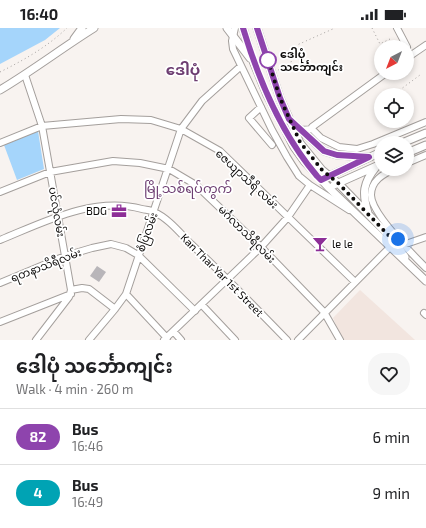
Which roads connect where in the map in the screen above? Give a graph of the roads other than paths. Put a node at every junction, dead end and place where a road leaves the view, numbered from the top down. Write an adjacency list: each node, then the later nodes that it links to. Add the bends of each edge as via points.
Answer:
1 (82, 28): 10 (main road)
2 (94, 28): 10 (main road)
3 (227, 28): 8 (main road)
4 (236, 28): 8 (street)
5 (243, 28): 13 (main road)
6 (257, 28): 19 (main road)
7 (397, 28): 9 (street)
8 (233, 36): 13 (main road); 14 (street, via 233,49)
9 (403, 40)
10 (73, 41): 15 (main road)
11 (426, 45): 12 (street)
12 (414, 53)
13 (253, 61): 41 (main road, via 294,147)
14 (241, 66): 18 (street); 22 (street, စံပြလမ်း, via 202,101)
15 (26, 75): 17 (main road); 21 (street, ပင်လုံလမ်း)
16 (376, 80): 23 (street)
17 (0, 90)
18 (261, 107): 28 (street, via 249,118); 43 (street, via 287,157 299,176)
19 (289, 119): 24 (main road); 39 (main road, via 300,142 322,170)
20 (426, 122): 23 (street, via 357,149 339,147 321,138)
21 (42, 126): 22 (street, ဇေယျာသီရိ လမ်း, via 121,118 151,120); 27 (street, ဇေယျာသီရိ လမ်း); 38 (street, ပင်လုံလမ်း)
22 (181, 129): 36 (street, စံပြလမ်း); 50 (street, ဇေယျာသီရိ လမ်း, via 220,151)
23 (312, 129): 24 (street)
24 (300, 130): 33 (main road, via 324,151 337,155)
25 (426, 133): 26 (main road)
26 (414, 138)
27 (0, 143)
28 (272, 145)
29 (426, 145): 30 (main road)
30 (414, 150)
31 (374, 155): 33 (main road)
32 (426, 155): 34 (street)
33 (369, 157): 39 (main road)
34 (414, 160)
35 (374, 167): 42 (main road)
36 (169, 169): 38 (street, မင်္ဂလာသိရီလမ်း, via 113,161); 46 (street, စံပြလမ်း); 55 (street, မင်္ဂလာသိရီလမ်း, via 196,184)
37 (374, 170): 47 (main road, via 365,188 364,201)
38 (50, 172): 45 (street, မင်္ဂလာသိရီလမ်း); 48 (street, ပင်လုံလမ်း)
39 (330, 176): 41 (main road); 42 (main road)
40 (381, 176): 53 (street, via 374,183 371,196)
41 (321, 180): 44 (main road)
42 (338, 183): 44 (main road); 47 (main road)
43 (310, 185): 49 (street); 50 (street)
44 (329, 188): 49 (main road)
45 (0, 192)
46 (154, 212): 48 (street, via 112,205); 56 (street, စံပြလမ်း); 59 (street, Kan Thar Yar 1st Street, via 167,221)
47 (368, 214): 53 (main road)
48 (58, 216): 52 (street); 57 (street, ပင်လုံလမ်း)
49 (359, 216): 53 (main road)
50 (288, 217): 55 (street); 62 (street, ဇေယျာသီရိ လမ်း)
51 (426, 237): 54 (street)
52 (0, 240)
53 (394, 243): 54 (street); 60 (main road); 62 (street)
54 (403, 245): 58 (street)
55 (260, 247): 59 (street); 68 (street, မင်္ဂလာသိရီလမ်း)
56 (138, 255): 57 (street, ရတနာသိရီလမ်း, via 111,244); 64 (street, စံပြလမ်း); 67 (street, ရတနာသိရီလမ်း)
57 (65, 256): 61 (street, ရတနာသိရီလမ်း); 63 (street, ပင်လုံလမ်း)
58 (426, 268)
59 (228, 279): 65 (street); 76 (street, Kan Thar Yar 1st Street)
60 (425, 279)
61 (0, 282)
62 (355, 282): 68 (street)
63 (71, 292): 66 (street, via 82,288 89,289); 69 (street); 72 (street)
64 (126, 294): 66 (street, စံပြလမ်း); 71 (street)
65 (202, 304): 67 (street); 75 (street)
66 (116, 309): 73 (street, စံပြလမ်း)
67 (195, 311): 70 (street)
68 (324, 312): 77 (street); 78 (street, မင်္ဂလာသိရီလမ်း)
69 (0, 322)
70 (174, 332): 71 (street); 74 (street)
71 (165, 339)
72 (36, 340)
73 (89, 340)
74 (181, 340)
75 (236, 340)
76 (287, 340)
77 (298, 340)
78 (340, 340)

